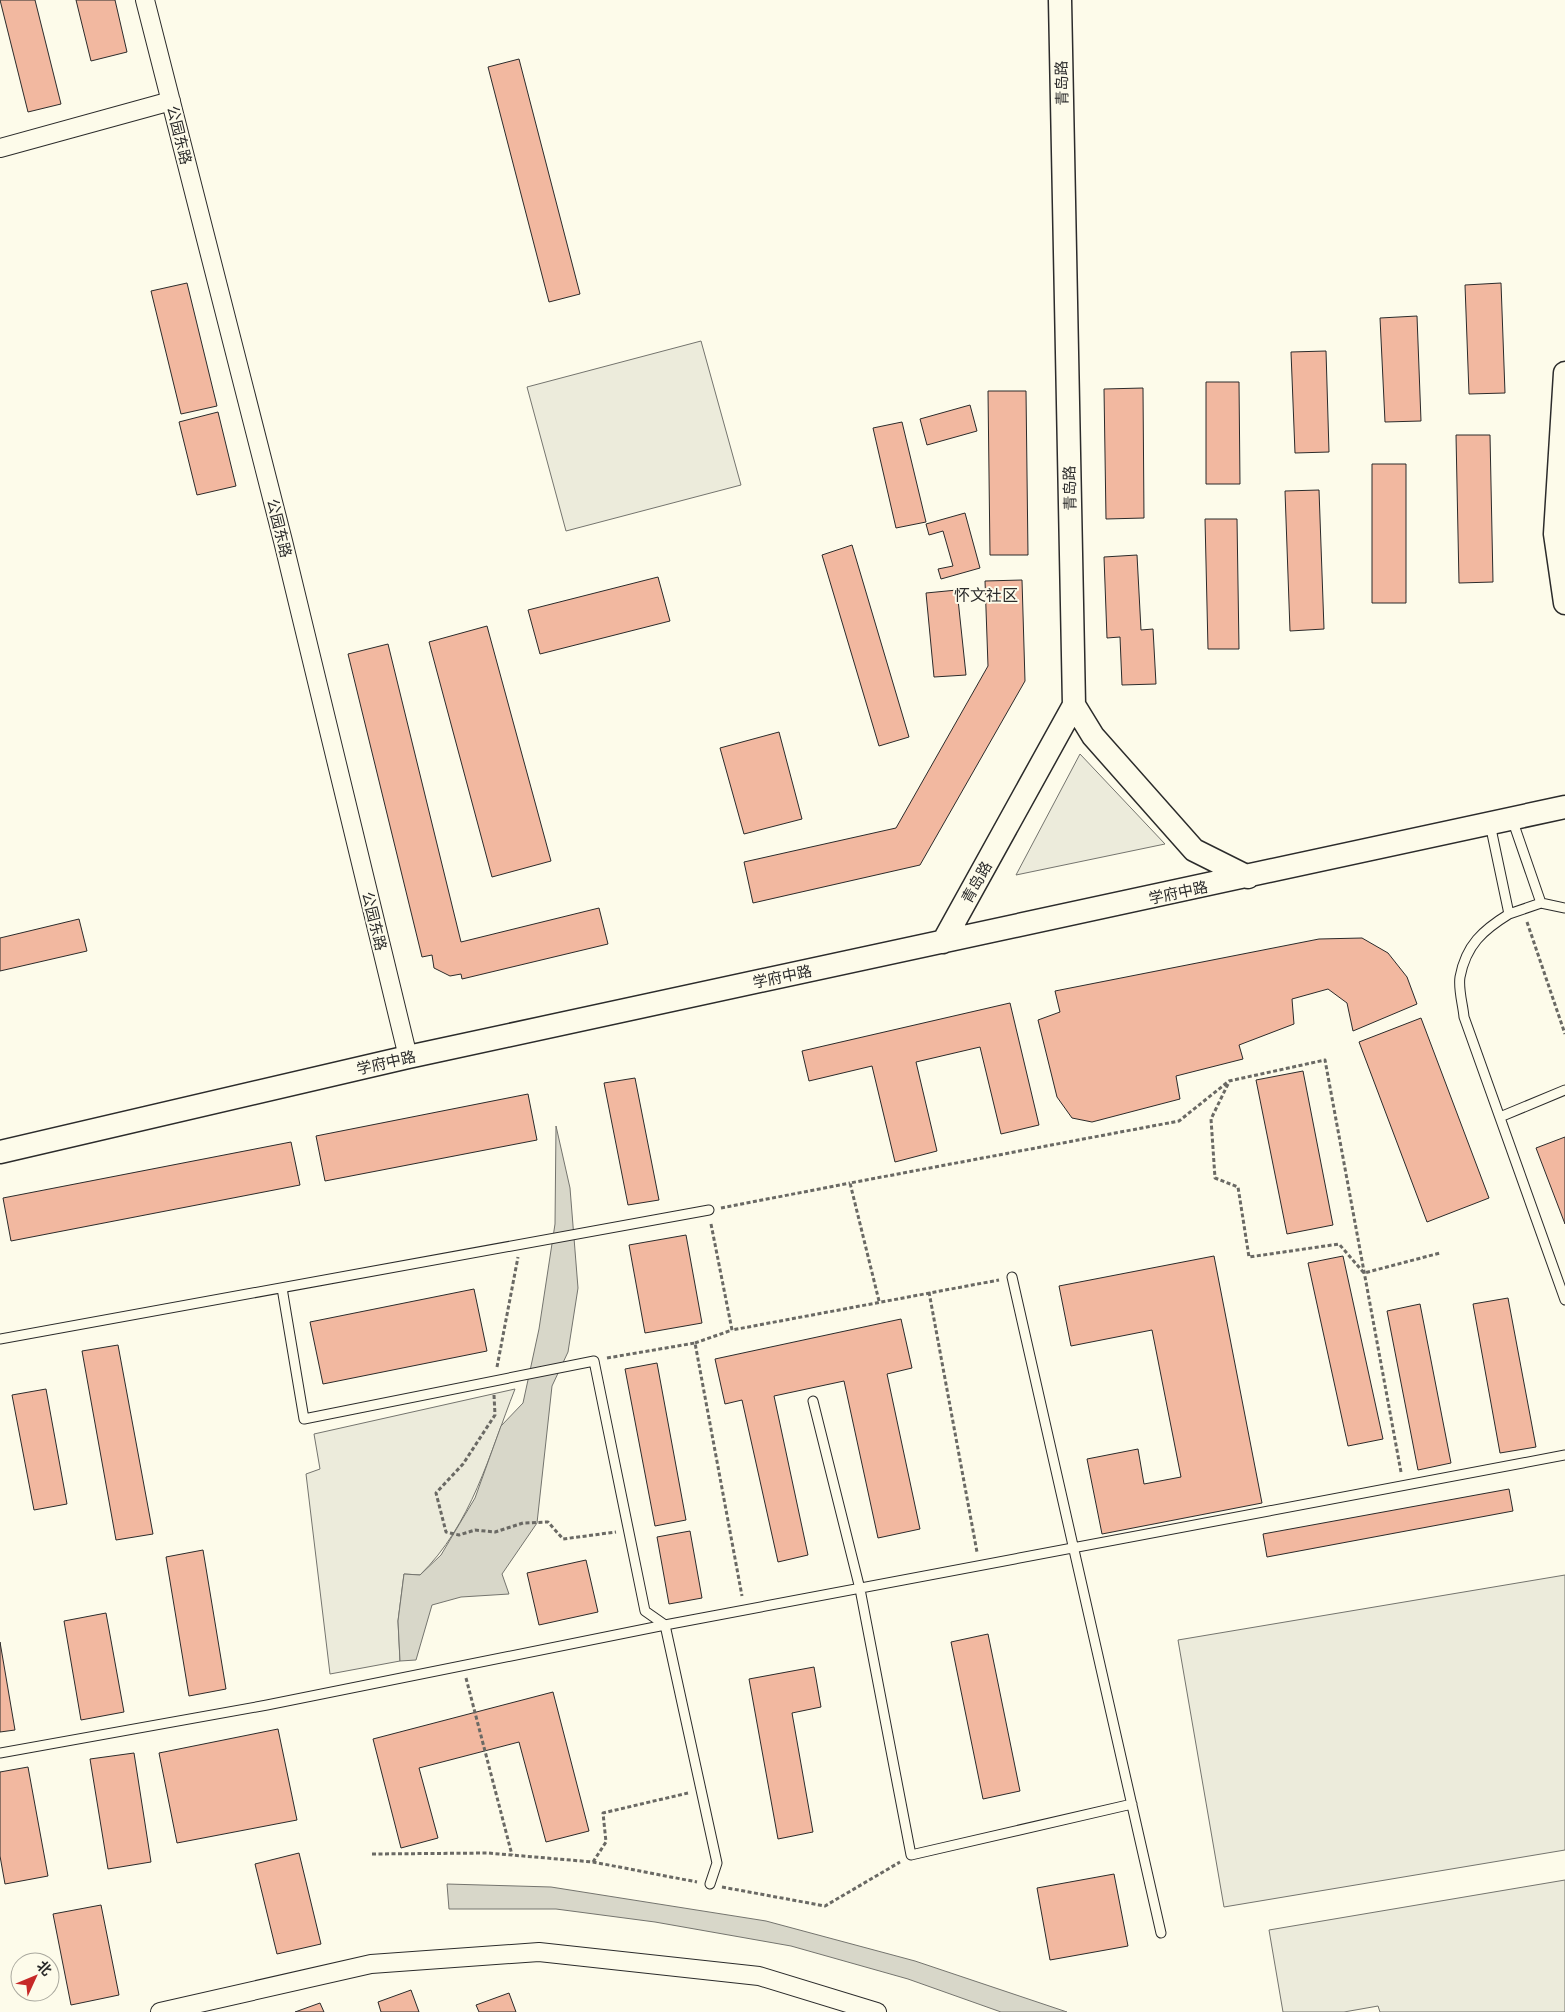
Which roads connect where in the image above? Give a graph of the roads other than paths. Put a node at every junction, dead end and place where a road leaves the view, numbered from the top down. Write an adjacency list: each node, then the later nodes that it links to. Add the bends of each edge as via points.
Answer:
1 (146, 0): 3 (street, 公园东路)
2 (1060, 0): 7 (street, 青岛路)
3 (171, 101): 4 (street); 16 (street, 公园东路, via 288,560)
4 (0, 148)
5 (1565, 373): 6 (street, via 1555,534)
6 (1565, 603)
7 (1074, 705): 11 (street, via 1093,736 1194,850); 15 (street, 青岛路)
8 (1565, 807): 9 (street, 学府中路)
9 (1512, 818): 10 (street, 学府中路); 12 (lane)
10 (1490, 824): 11 (street, 学府中路); 14 (lane)
11 (1248, 877): 15 (street, 学府中路)
12 (1541, 904): 13 (lane); 14 (lane)
13 (1565, 908)
14 (1509, 914): 18 (lane, via 1485,929 1468,954 1460,979 1464,1016)
15 (944, 942): 16 (street, 学府中路)
16 (408, 1057): 19 (street, 学府中路)
17 (1565, 1090): 18 (lane)
18 (1500, 1117): 23 (lane)
19 (0, 1152)
20 (709, 1210): 22 (lane)
21 (1012, 1277): 27 (lane)
22 (282, 1288): 24 (lane); 29 (lane, via 304,1419 594,1361 645,1611)
23 (1565, 1300)
24 (0, 1339)
25 (814, 1401): 28 (lane)
26 (1565, 1455): 27 (lane)
27 (1074, 1549): 28 (lane); 31 (lane)
28 (860, 1589): 29 (lane); 31 (lane, via 911,1855)
29 (665, 1625): 30 (lane); 32 (lane, via 717,1863)
30 (0, 1753)
31 (1132, 1804): 33 (lane)
32 (710, 1884)
33 (1161, 1933)
34 (160, 2012): 35 (street, via 371,1964 539,1952 759,1976)
35 (876, 2012)

